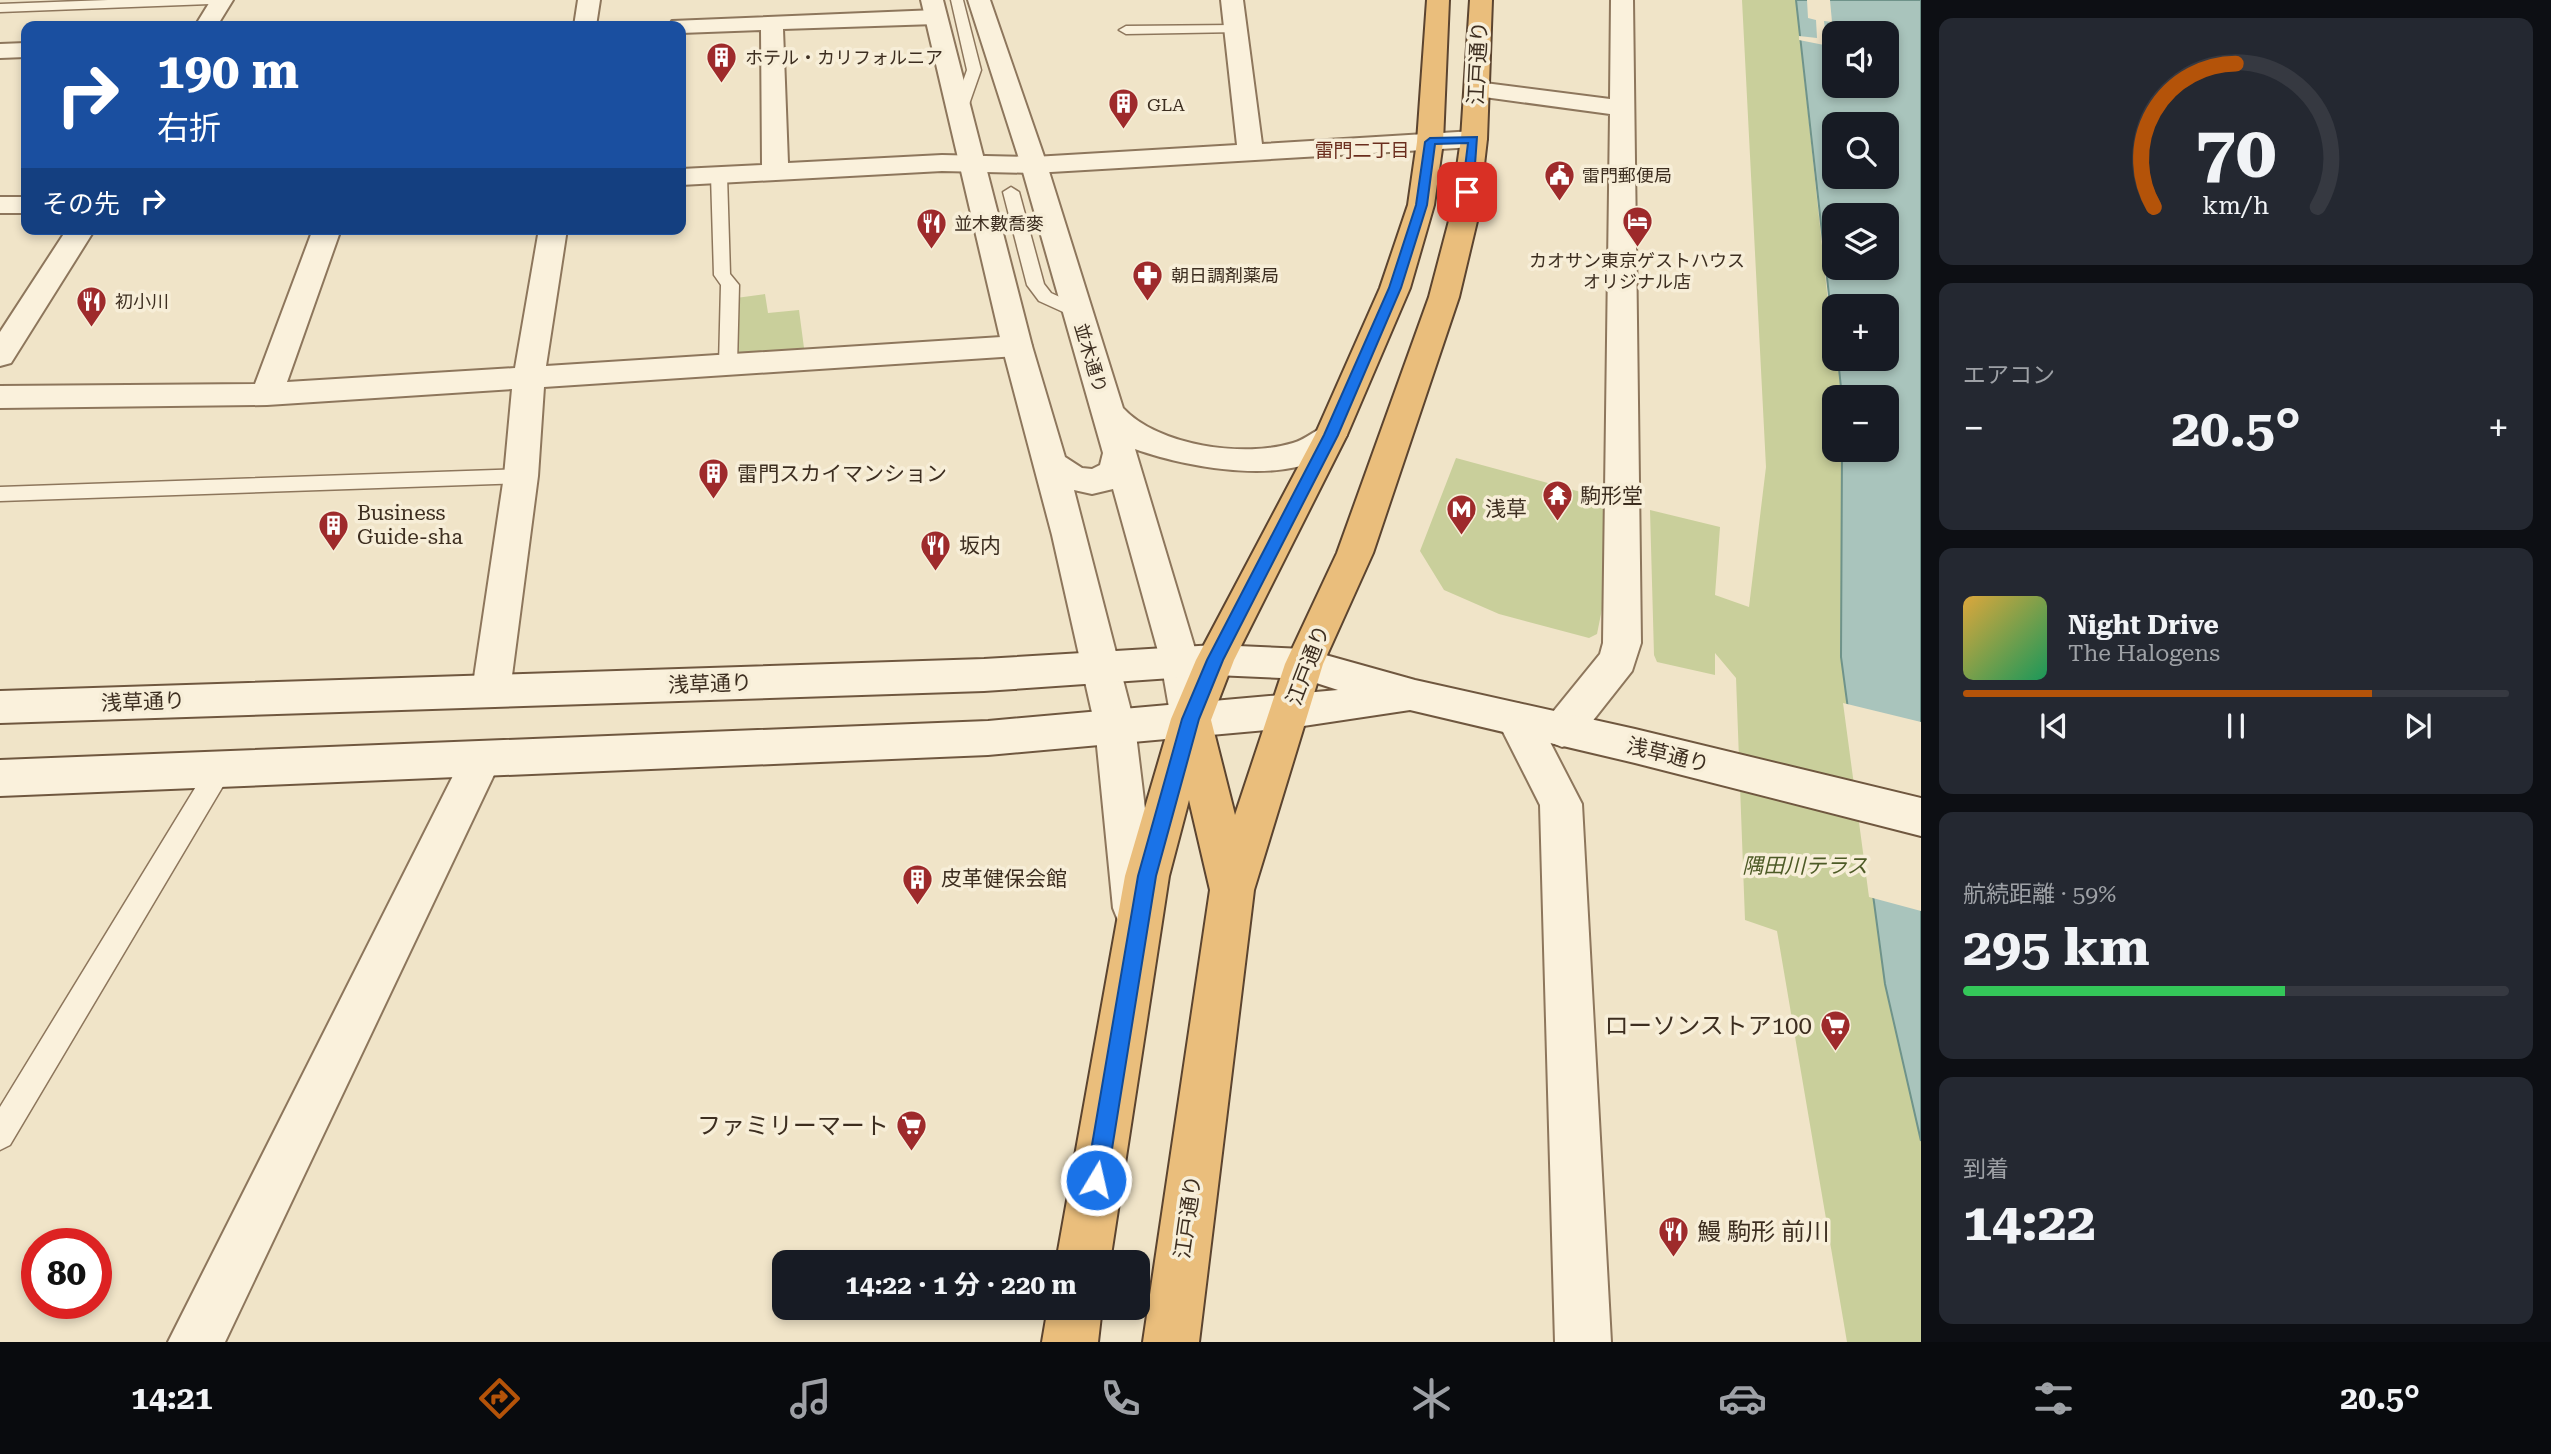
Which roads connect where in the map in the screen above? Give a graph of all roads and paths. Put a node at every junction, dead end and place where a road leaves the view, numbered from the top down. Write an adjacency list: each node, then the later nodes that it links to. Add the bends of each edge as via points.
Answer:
1 (210, 0): 10 (lane)
2 (222, 0): 11 (street)
3 (589, 0): 12 (street)
4 (979, 0): 25 (street, 並木通り)
5 (1232, 0): 15 (street)
6 (1438, 0): 22 (highway, 江戸通り)
7 (1481, 0): 19 (highway, 江戸通り)
8 (1622, 0): 20 (street)
9 (942, 6): 13 (street); 24 (street)
10 (0, 8)
11 (209, 21)
12 (586, 21)
13 (772, 23): 14 (street); 26 (street)
14 (686, 26)
15 (1235, 29): 16 (lane); 23 (street)
16 (1126, 30)
17 (21, 50): 18 (street)
18 (0, 51)
19 (1477, 89): 20 (street); 21 (highway, 江戸通り)
20 (1623, 108): 58 (street, via 1622,643 1618,660)
21 (1474, 139): 22 (street); 49 (highway, 江戸通り, via 1464,217 1444,297 1355,553)
22 (1430, 142): 23 (street); 43 (highway, 江戸通り, via 1421,205 1395,288)
23 (1250, 151): 25 (street)
24 (974, 163): 25 (street); 26 (street); 36 (street)
25 (1034, 166): 35 (street, 並木通り)
26 (775, 172): 27 (street)
27 (719, 175): 28 (street); 38 (lane, via 722,275 730,285)
28 (686, 177)
29 (1011, 192): 35 (lane, via 1036,285 1045,297)
30 (0, 205): 31 (street)
31 (21, 205)
32 (77, 235): 37 (street)
33 (325, 235): 40 (street)
34 (552, 235): 39 (street)
35 (1078, 312): 42 (street, 並木通り)
36 (1017, 346): 38 (street); 45 (street)
37 (0, 356)
38 (727, 365): 39 (street)
39 (529, 377): 40 (street); 46 (street)
40 (267, 394): 41 (street)
41 (0, 397)
42 (1108, 412): 43 (street, via 1126,431 1151,443 1198,454 1274,459 1306,452); 44 (street, 並木通り)
43 (1331, 435): 48 (highway, 江戸通り)
44 (1119, 454): 45 (street, via 1114,471 1090,482 1076,481); 48 (street, 並木通り)
45 (1051, 464): 50 (street)
46 (521, 476): 47 (lane); 51 (street)
47 (0, 494)
48 (1197, 661): 49 (street, 浅草通り); 50 (street, 浅草通り); 55 (highway, 江戸通り)
49 (1304, 664): 52 (street, 浅草通り); 54 (highway, 江戸通り)
50 (1102, 667): 51 (street, 浅草通り); 57 (street)
51 (491, 691): 53 (street, 浅草通り)
52 (1415, 696): 54 (street, 浅草通り); 56 (street, 浅草通り)
53 (0, 707)
54 (1290, 712): 55 (street, 浅草通り); 63 (highway, 江戸通り)
55 (1191, 719): 57 (street, 浅草通り); 63 (highway); 64 (highway, 江戸通り, via 1147,876)
56 (1517, 720): 58 (street, 浅草通り); 71 (street, via 1561,804)
57 (1115, 726): 59 (street, 浅草通り, via 988,738); 64 (street)
58 (1562, 730): 62 (street, 浅草通り)
59 (482, 758): 60 (street, 浅草通り); 68 (street)
60 (220, 769): 61 (street, 浅草通り); 65 (lane)
61 (0, 778)
62 (1921, 817)
63 (1232, 890): 70 (highway, 江戸通り)
64 (1137, 933): 66 (highway, 江戸通り)
65 (0, 1135)
66 (1085, 1250)
67 (1073, 1320): 69 (highway)
68 (196, 1342)
69 (1070, 1342)
70 (1171, 1342)
71 (1583, 1342)

